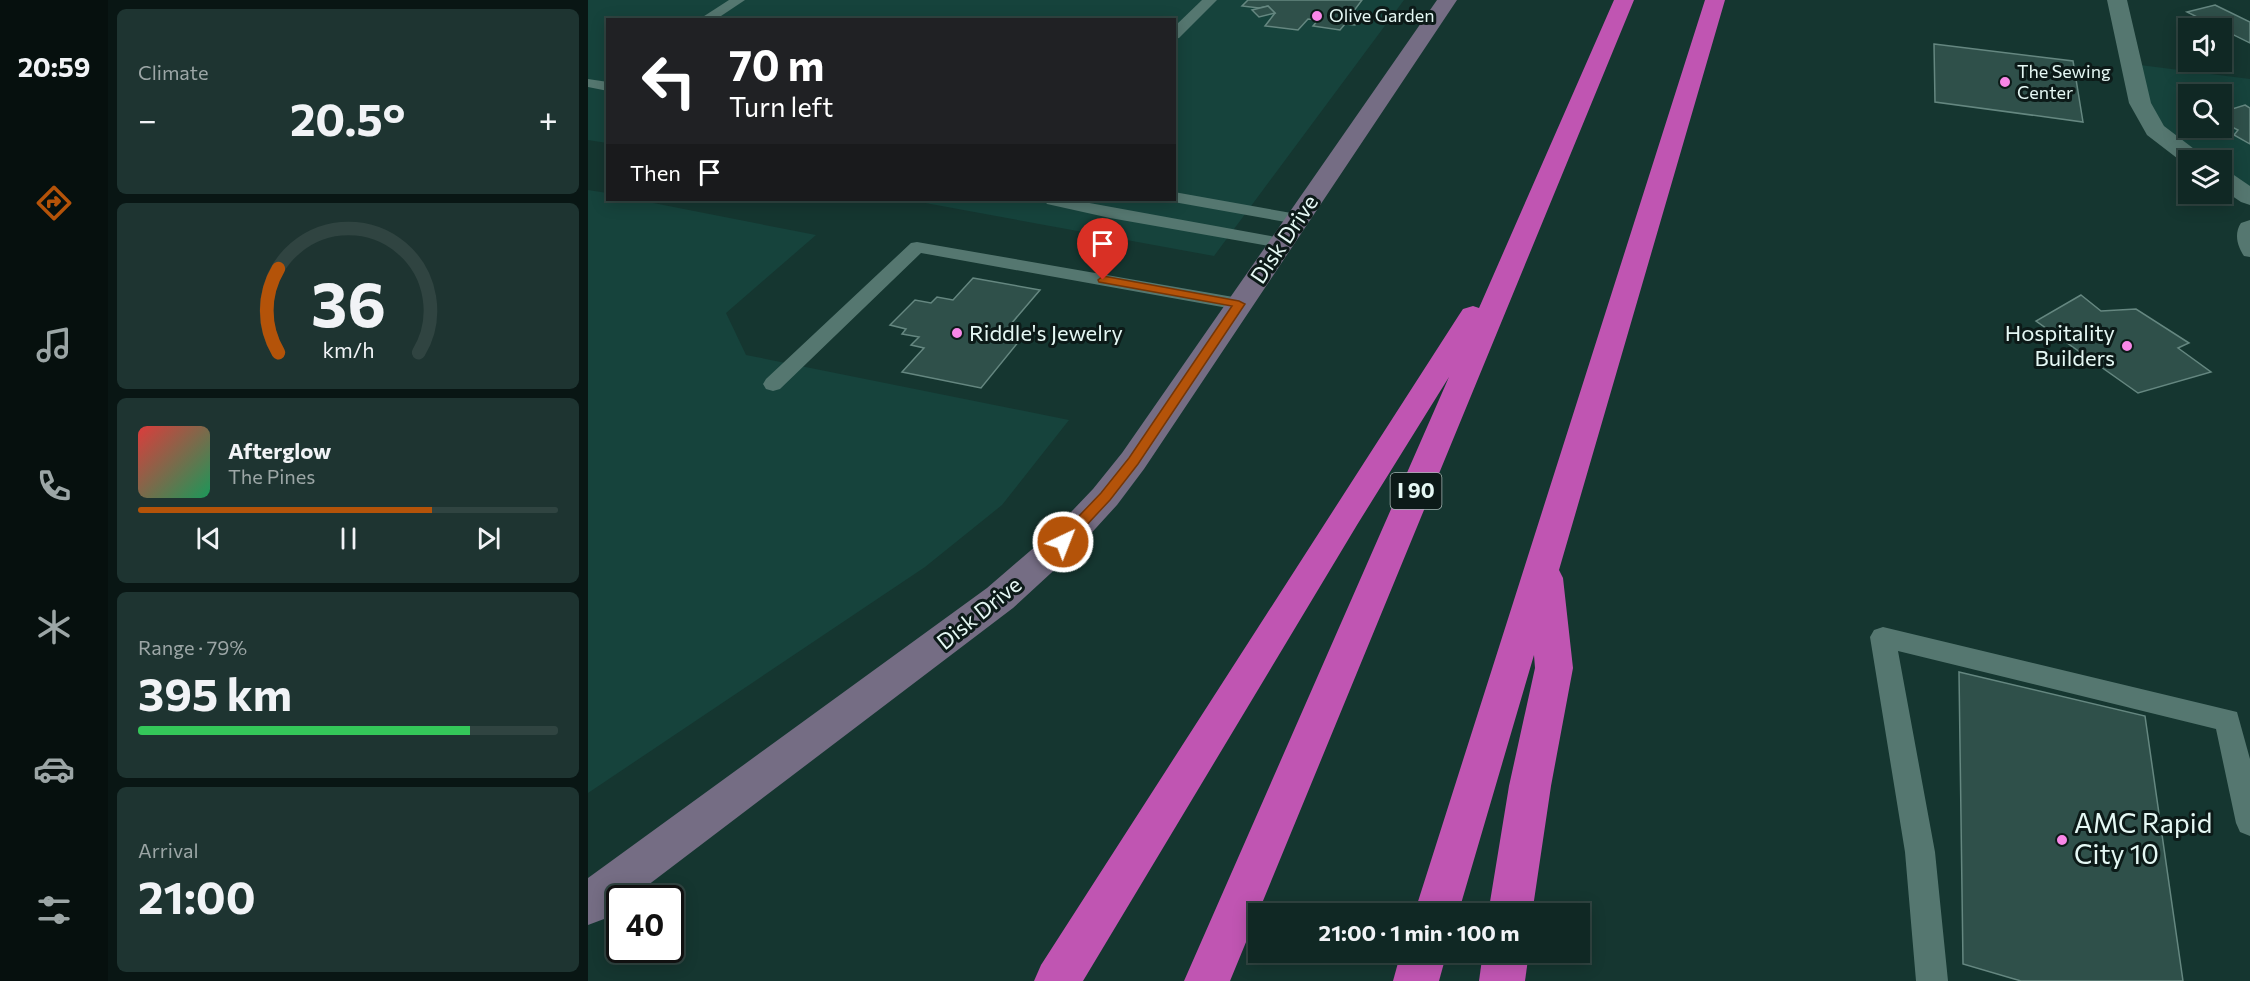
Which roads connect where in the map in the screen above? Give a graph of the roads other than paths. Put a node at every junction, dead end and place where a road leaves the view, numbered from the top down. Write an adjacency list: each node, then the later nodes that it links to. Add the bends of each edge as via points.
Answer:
1 (738, 0): 7 (lane)
2 (1210, 0): 8 (lane)
3 (1447, 0): 16 (street, Disk Drive)
4 (1624, 0): 11 (highway, I 90)
5 (1715, 0): 20 (highway)
6 (2117, 0): 9 (street, via 2140,103 2154,130)
7 (708, 18)
8 (1176, 33)
9 (2181, 150)
10 (2232, 185): 12 (street)
11 (1542, 190): 27 (highway, via 1488,291); 28 (highway, I 90)
12 (2250, 197)
13 (1176, 198): 16 (lane)
14 (1057, 201): 16 (lane, via 1110,213)
15 (2250, 225): 17 (lane, via 2245,235)
16 (1289, 231): 18 (street, Disk Drive)
17 (2250, 252)
18 (1239, 304): 19 (lane, via 917,247); 24 (street, Disk Drive, via 1133,461 1063,542 923,658)
19 (773, 384)
20 (1543, 564): 22 (highway); 23 (highway, via 1554,668)
21 (2250, 823): 31 (lane, via 2228,720 1883,637 1920,852)
22 (1439, 903)
23 (1512, 903)
24 (588, 904)
25 (1421, 963): 29 (highway)
26 (1504, 963): 30 (highway)
27 (1057, 981)
28 (1208, 981)
29 (1416, 981)
30 (1502, 981)
31 (1932, 981)

